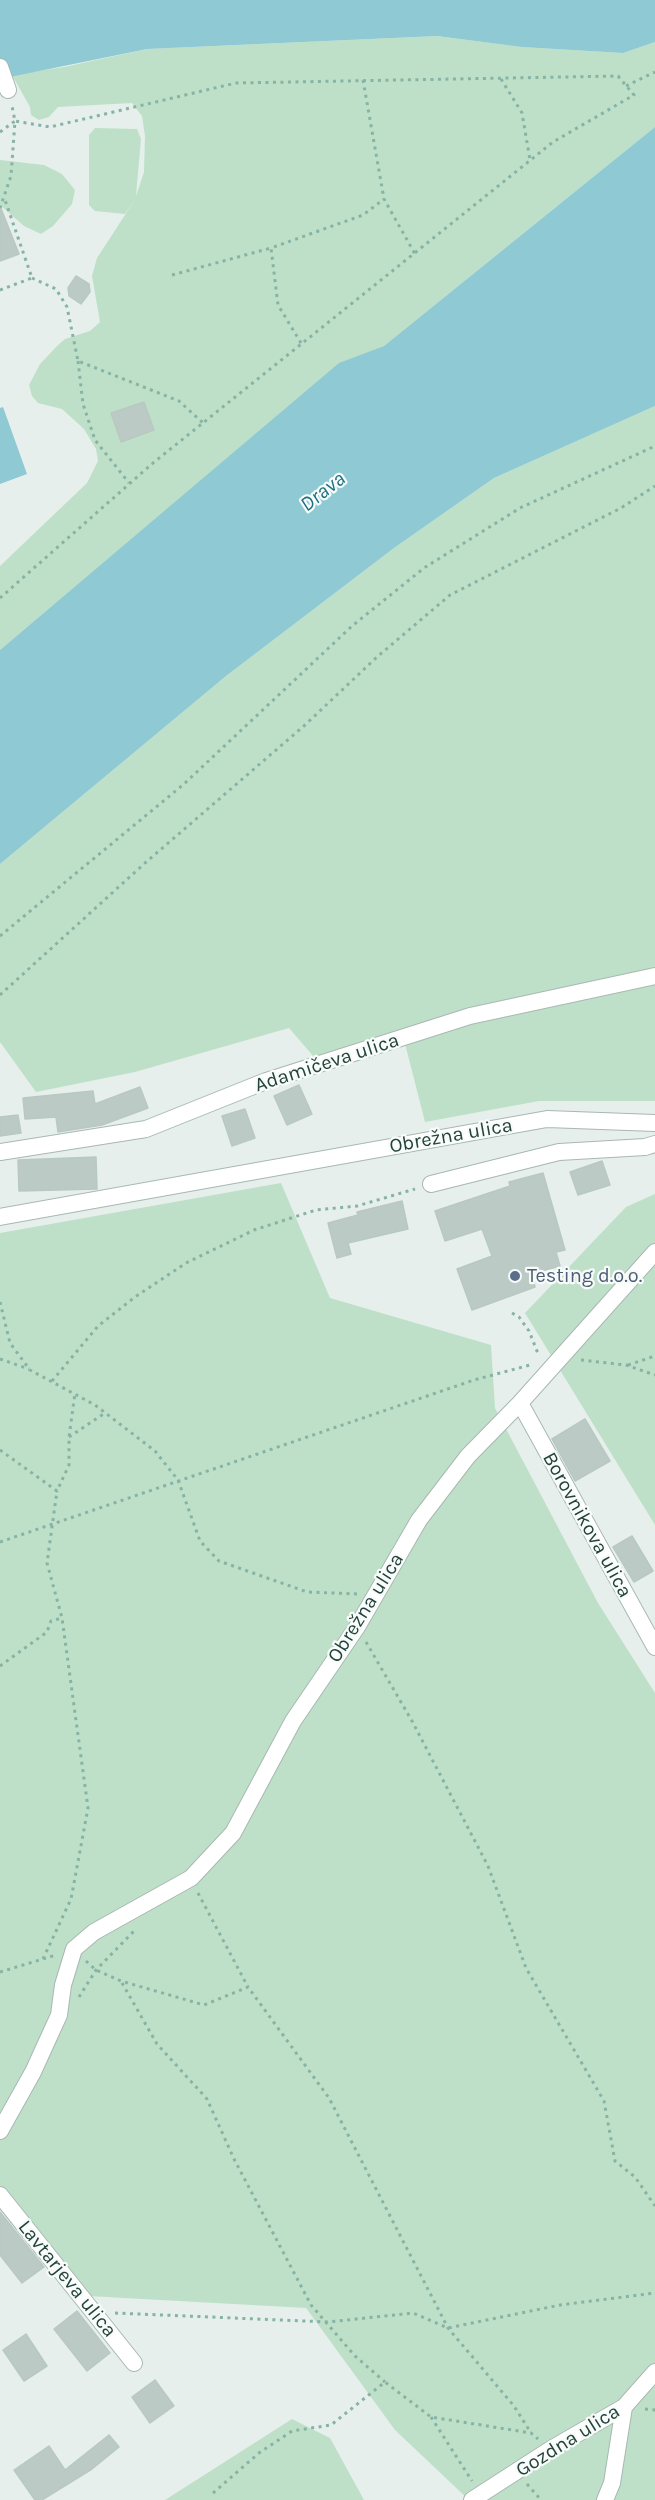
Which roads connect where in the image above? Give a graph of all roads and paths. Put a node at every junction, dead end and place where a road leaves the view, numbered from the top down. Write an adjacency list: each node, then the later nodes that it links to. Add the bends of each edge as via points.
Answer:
1 (0, 67): 6 (street)
2 (655, 72): 5 (path)
3 (501, 79): 4 (path); 5 (path, via 618,76); 9 (path, via 522,113)
4 (363, 80): 7 (path, via 236,83 50,127); 10 (path)
5 (627, 86): 9 (path, via 634,95 553,142)
6 (8, 90): 7 (path)
7 (15, 121): 8 (path); 11 (path, via 11,177)
8 (0, 132)
9 (530, 160): 14 (path)
10 (384, 199): 13 (path, via 363,214); 14 (path)
11 (5, 200): 12 (path); 16 (path)
12 (0, 208)
13 (271, 248): 15 (path); 18 (path, via 278,305)
14 (415, 254): 18 (path)
15 (172, 274)
16 (32, 278): 17 (path); 19 (path, via 56,289 67,307)
17 (0, 290)
18 (301, 344): 20 (path)
19 (78, 361): 20 (path, via 179,401); 22 (path, via 82,404 95,440)
20 (203, 423): 22 (path)
21 (655, 446): 25 (path, via 520,508 424,568 352,626 184,784)
22 (129, 483): 24 (path)
23 (655, 486): 27 (path, via 621,508 450,595)
24 (0, 598)
25 (0, 936)
26 (655, 976): 30 (street, Adamičeva ulica, via 470,1016 266,1081 146,1129)
27 (0, 995)
28 (655, 1123): 32 (street, Obrežna ulica, via 547,1119)
29 (655, 1144): 31 (street, Obrežna ulica, via 559,1152)
30 (0, 1152)
31 (431, 1184): 42 (path, via 357,1206 316,1210 254,1230 186,1263 98,1326)
32 (0, 1217)
33 (655, 1252): 38 (street, Obrežna ulica)
34 (0, 1302): 40 (path, via 10,1343)
35 (512, 1313): 38 (path, via 519,1317)
36 (655, 1356): 39 (path)
37 (0, 1359): 40 (path)
38 (550, 1363): 39 (path); 44 (street, Obrežna ulica); 48 (path, via 474,1380)
39 (626, 1365): 41 (path)
40 (30, 1370): 42 (path)
41 (655, 1376)
42 (52, 1381): 43 (path)
43 (75, 1393): 45 (path); 46 (path)
44 (520, 1404): 52 (street, Obrežna ulica, via 468,1456 419,1520); 55 (street, Borovnikova ulica)
45 (106, 1413): 46 (path); 48 (path, via 155,1451)
46 (69, 1437): 49 (path, via 69,1465)
47 (0, 1450): 49 (path)
48 (178, 1480): 50 (path); 52 (path, via 200,1541 219,1561 307,1592)
49 (57, 1491): 50 (path)
50 (52, 1525): 51 (path); 53 (path, via 47,1563)
51 (0, 1542)
52 (377, 1595): 54 (street, Obrežna ulica)
53 (62, 1618): 56 (path, via 51,1621 47,1632); 60 (path, via 88,1808 71,1899)
54 (357, 1627): 57 (street, Obrežna ulica, via 293,1721 233,1833); 68 (path, via 412,1721 488,1866 526,1968 604,2101 615,2161 635,2177)
55 (655, 1647)
56 (0, 1666)
57 (190, 1878): 59 (street, Obrežna ulica, via 94,1932); 64 (path)
58 (137, 1927): 61 (path)
59 (74, 1949): 60 (path); 61 (path); 66 (street, via 59,2015)
60 (42, 1960): 62 (path)
61 (96, 1970): 63 (path); 65 (path)
62 (0, 1972)
63 (121, 1981): 64 (path, via 204,2005); 71 (path, via 157,2044 207,2099 234,2160 311,2306)
64 (248, 1988): 72 (path, via 329,2098)
65 (73, 2004)
66 (0, 2131)
67 (0, 2195): 70 (street, Lavtarjeva ulica)
68 (655, 2206)
69 (655, 2293): 72 (path, via 560,2305)
70 (96, 2313): 71 (path); 73 (street, Lavtarjeva ulica)
71 (328, 2322): 72 (path, via 413,2313); 75 (path, via 355,2356)
72 (448, 2328): 78 (path, via 514,2406)
73 (134, 2363)
74 (655, 2372): 76 (street, Gozdna ulica)
75 (385, 2382): 77 (path); 80 (path, via 331,2425 292,2432 258,2453)
76 (624, 2407): 79 (street, Gozdna ulica); 82 (street, via 612,2483)
77 (431, 2417): 78 (path); 81 (path)
78 (531, 2433): 79 (path)
79 (551, 2449): 81 (street, Gozdna ulica)
80 (213, 2493)
81 (476, 2498)
82 (605, 2500)

